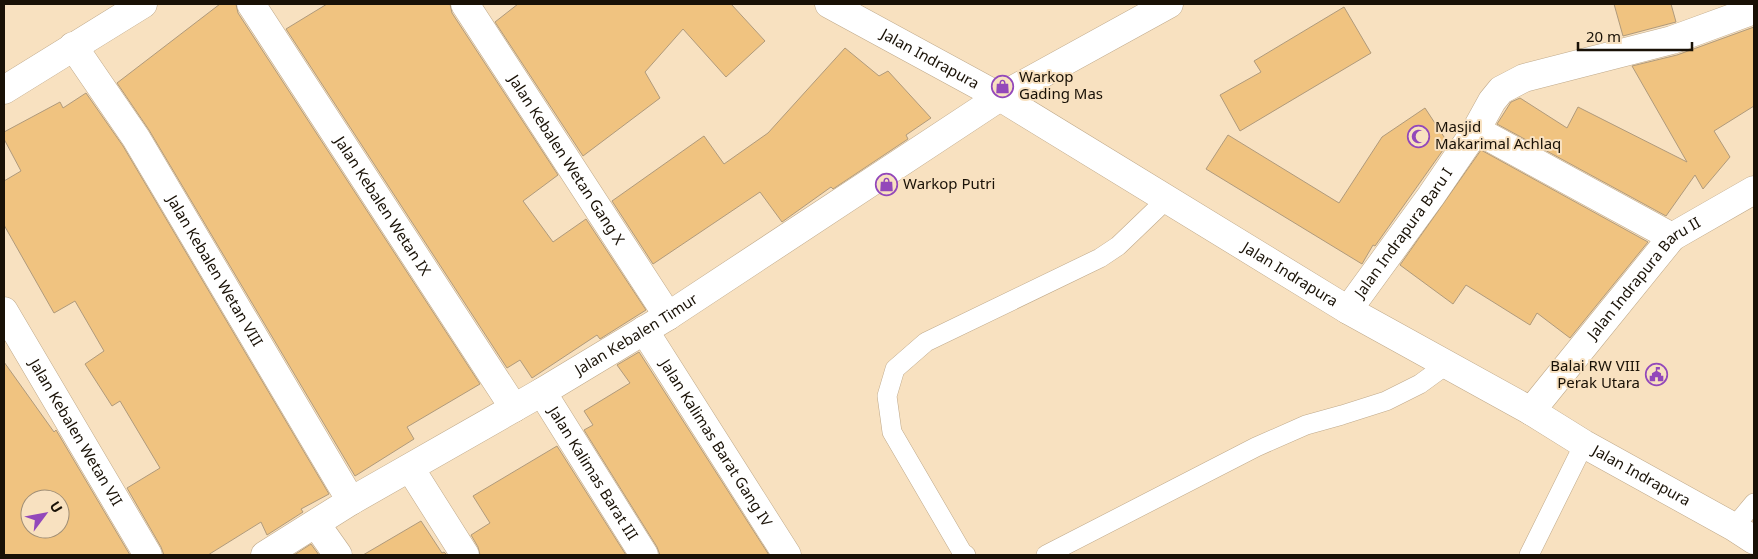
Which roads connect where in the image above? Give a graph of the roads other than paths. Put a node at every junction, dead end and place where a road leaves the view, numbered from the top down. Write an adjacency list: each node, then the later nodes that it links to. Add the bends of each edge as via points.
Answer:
1 (142, 4): 7 (street)
2 (251, 4): 20 (street, Jalan Kebalen Wetan IX)
3 (465, 4): 16 (street, Jalan Kebalen Wetan Gang X)
4 (829, 4): 9 (street, Jalan Indrapura)
5 (1169, 4): 9 (street, Jalan Kebalen Timur)
6 (1754, 10): 10 (street, Jalan Indrapura Baru I, via 1672,40 1524,78 1501,90)
7 (73, 46): 8 (street); 24 (street, Jalan Kebalen Wetan VIII, via 136,138)
8 (4, 90)
9 (1000, 97): 12 (street, Jalan Indrapura); 16 (street, Jalan Kebalen Timur)
10 (1476, 130): 13 (street); 14 (street, Jalan Indrapura Baru I)
11 (1754, 190): 13 (street, Jalan Indrapura Baru II)
12 (1167, 199): 14 (street, Jalan Indrapura); 34 (lane, via 1118,246 1100,258 926,342 895,369 887,396 892,432)
13 (1672, 237): 21 (street, Jalan Indrapura Baru II)
14 (1348, 310): 18 (street, Jalan Indrapura)
15 (4, 311): 28 (street, Jalan Kebalen Wetan VII)
16 (668, 316): 17 (street, Jalan Kebalen Timur)
17 (644, 330): 19 (street, Jalan Kebalen Timur); 33 (street, Jalan Kalimas Barat Gang IV)
18 (1446, 365): 21 (street, Jalan Indrapura); 35 (lane, via 1420,384 1386,401 1306,424 1256,447)
19 (542, 392): 20 (street, Jalan Kebalen Timur); 32 (street, Jalan Kalimas Barat III)
20 (514, 408): 23 (street, Jalan Kebalen Timur)
21 (1531, 411): 22 (street, Jalan Indrapura)
22 (1584, 444): 27 (street, Jalan Indrapura); 36 (lane)
23 (410, 468): 24 (street, Jalan Kebalen Timur); 31 (street)
24 (351, 501): 26 (street, Jalan Kebalen Timur)
25 (1754, 503): 27 (lane)
26 (316, 524): 29 (street, Jalan Kebalen Timur); 30 (street)
27 (1744, 533)
28 (148, 555)
29 (265, 555)
30 (338, 555)
31 (465, 555)
32 (644, 555)
33 (787, 555)
34 (966, 555)
35 (1046, 555)
36 (1529, 555)

